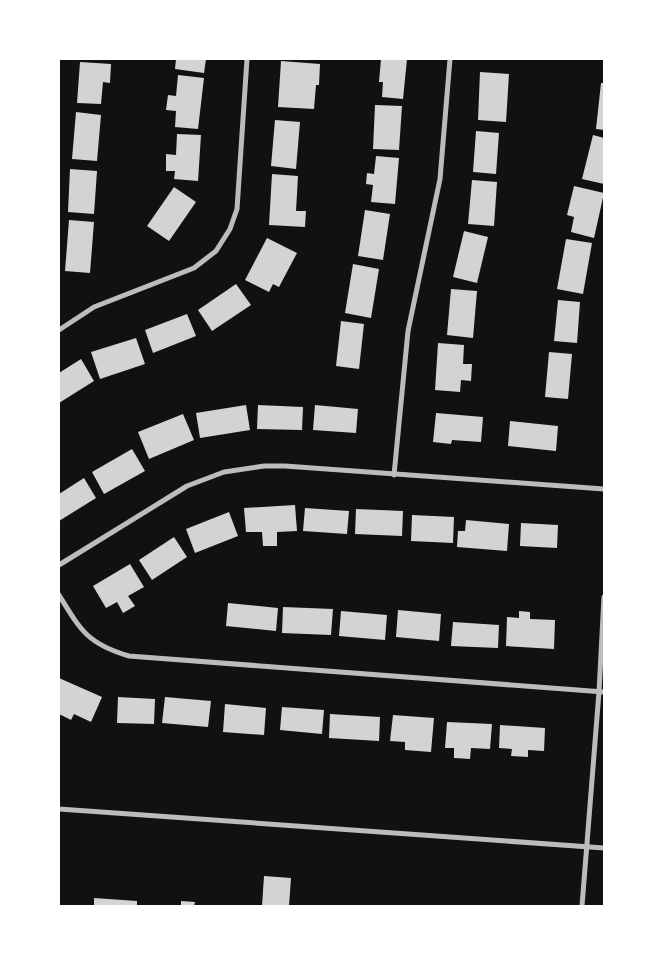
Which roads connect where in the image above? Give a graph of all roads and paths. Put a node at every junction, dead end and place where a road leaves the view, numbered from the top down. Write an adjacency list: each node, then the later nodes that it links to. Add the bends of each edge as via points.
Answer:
1 (248, 59): 3 (street, via 237,209 230,229 216,251 194,268 94,308)
2 (450, 59): 4 (street, via 440,180 408,331)
3 (59, 330)
4 (394, 475): 5 (street); 6 (street, via 284,466 224,472 187,486)
5 (604, 489)
6 (59, 565)
7 (59, 595): 9 (street, via 76,624 91,639 109,650 129,656)
8 (604, 597): 9 (street)
9 (602, 692): 11 (street)
10 (59, 809): 11 (street)
11 (586, 846): 12 (street); 13 (street)
12 (604, 848)
13 (582, 906)

